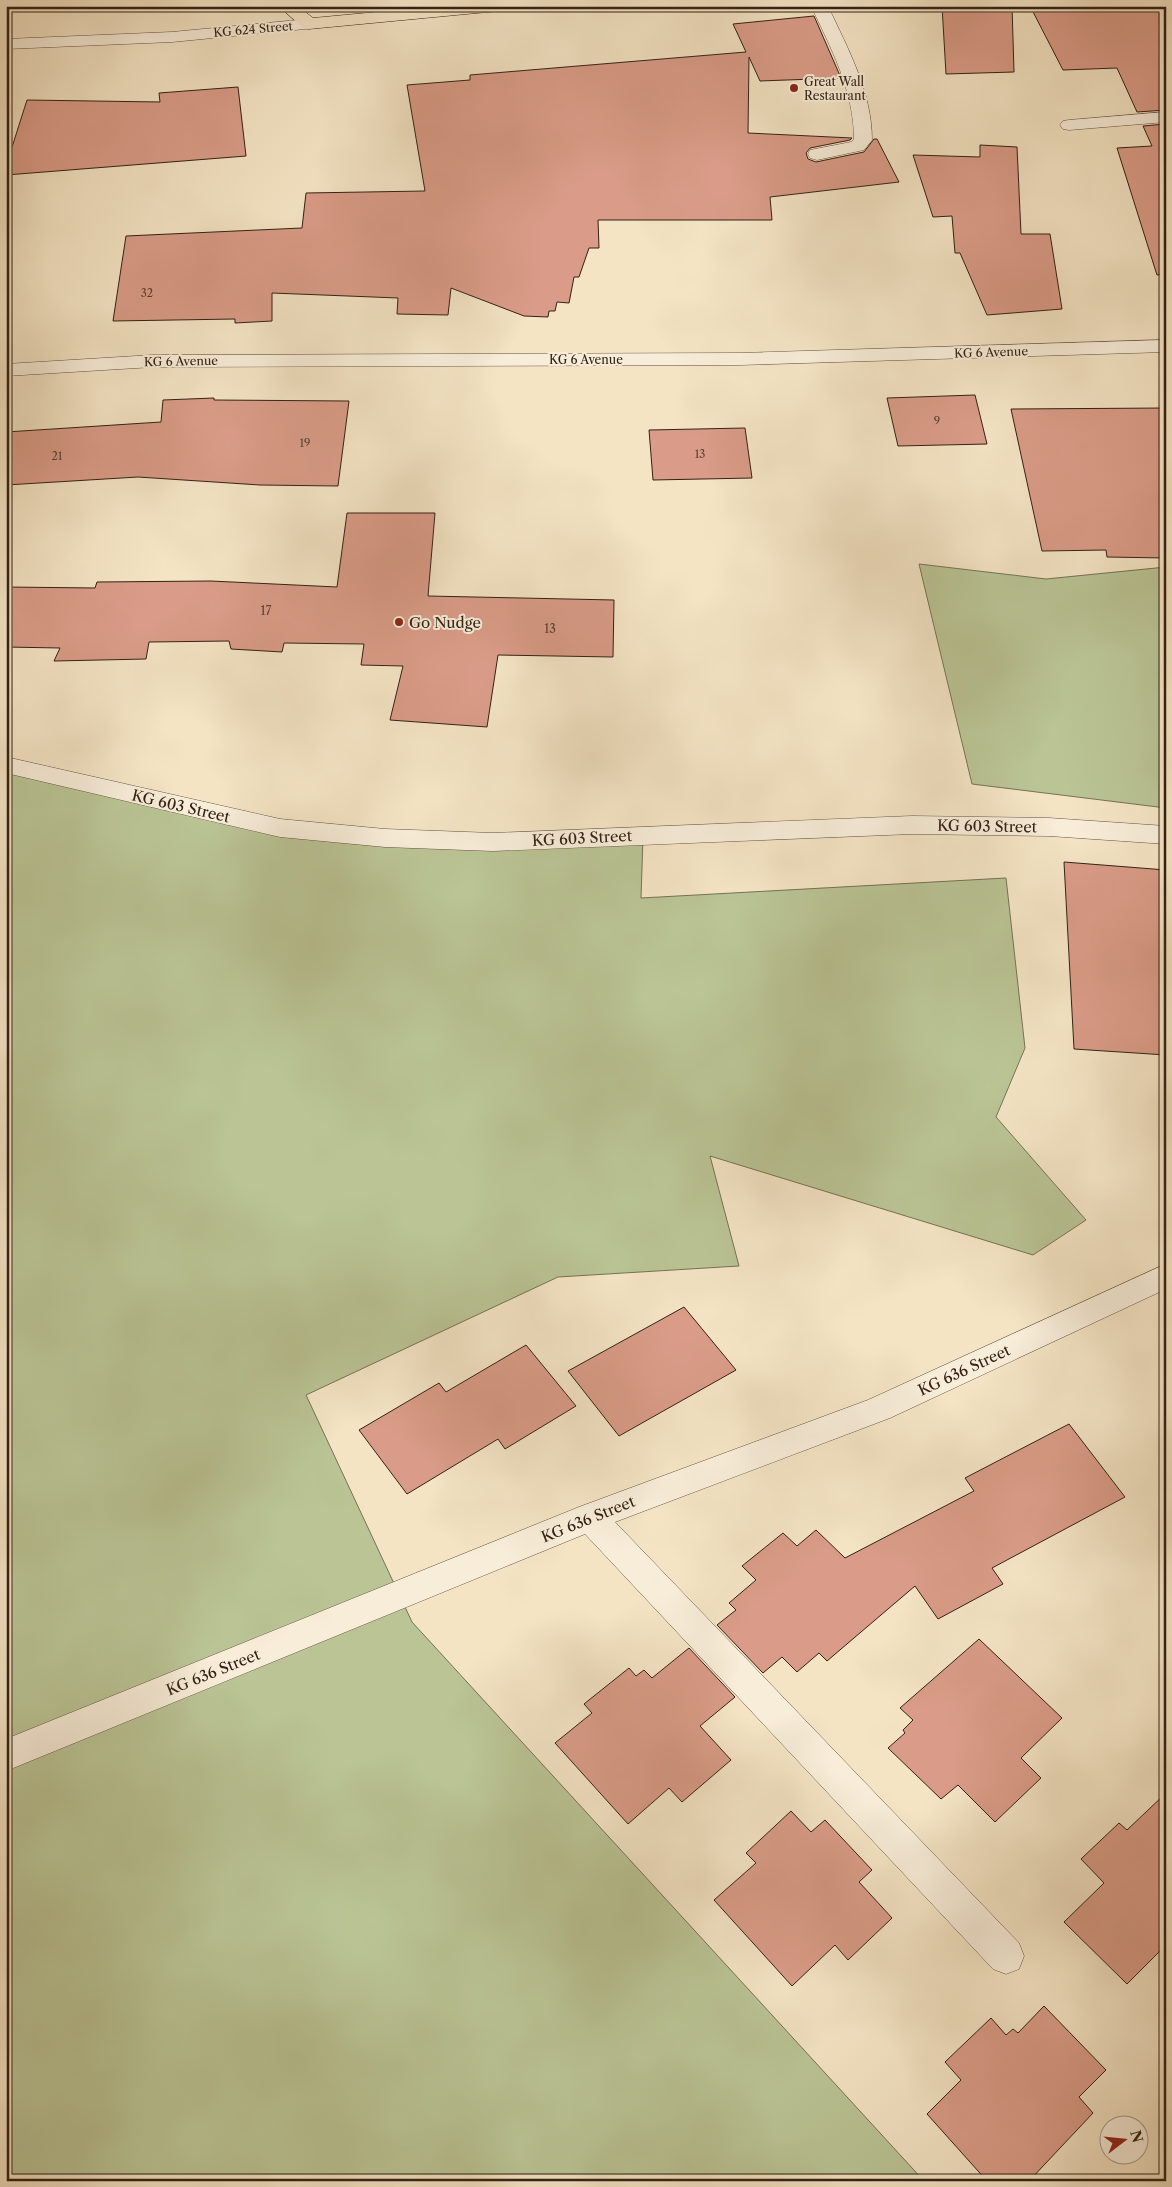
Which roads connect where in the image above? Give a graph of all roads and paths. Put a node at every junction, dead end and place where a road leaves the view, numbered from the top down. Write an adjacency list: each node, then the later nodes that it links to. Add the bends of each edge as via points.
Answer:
1 (287, 6): 4 (main road)
2 (498, 6): 4 (main road, KG 624 Street)
3 (819, 6): 8 (street, via 844,58 865,124 863,140 857,146)
4 (309, 24): 5 (street, KG 624 Street, via 154,38)
5 (6, 44)
6 (1166, 117): 7 (street)
7 (1069, 124)
8 (818, 154)
9 (1166, 346): 10 (street, KG 6 Avenue, via 740,359 153,361)
10 (6, 370)
11 (12, 770): 12 (street, KG 603 Street, via 280,828 385,838 493,842 912,825 1049,827)
12 (1166, 835)
13 (1166, 1276): 14 (street, KG 636 Street, via 879,1409)
14 (590, 1517): 15 (street, KG 636 Street); 16 (street)
15 (6, 1755)
16 (1006, 1956)

